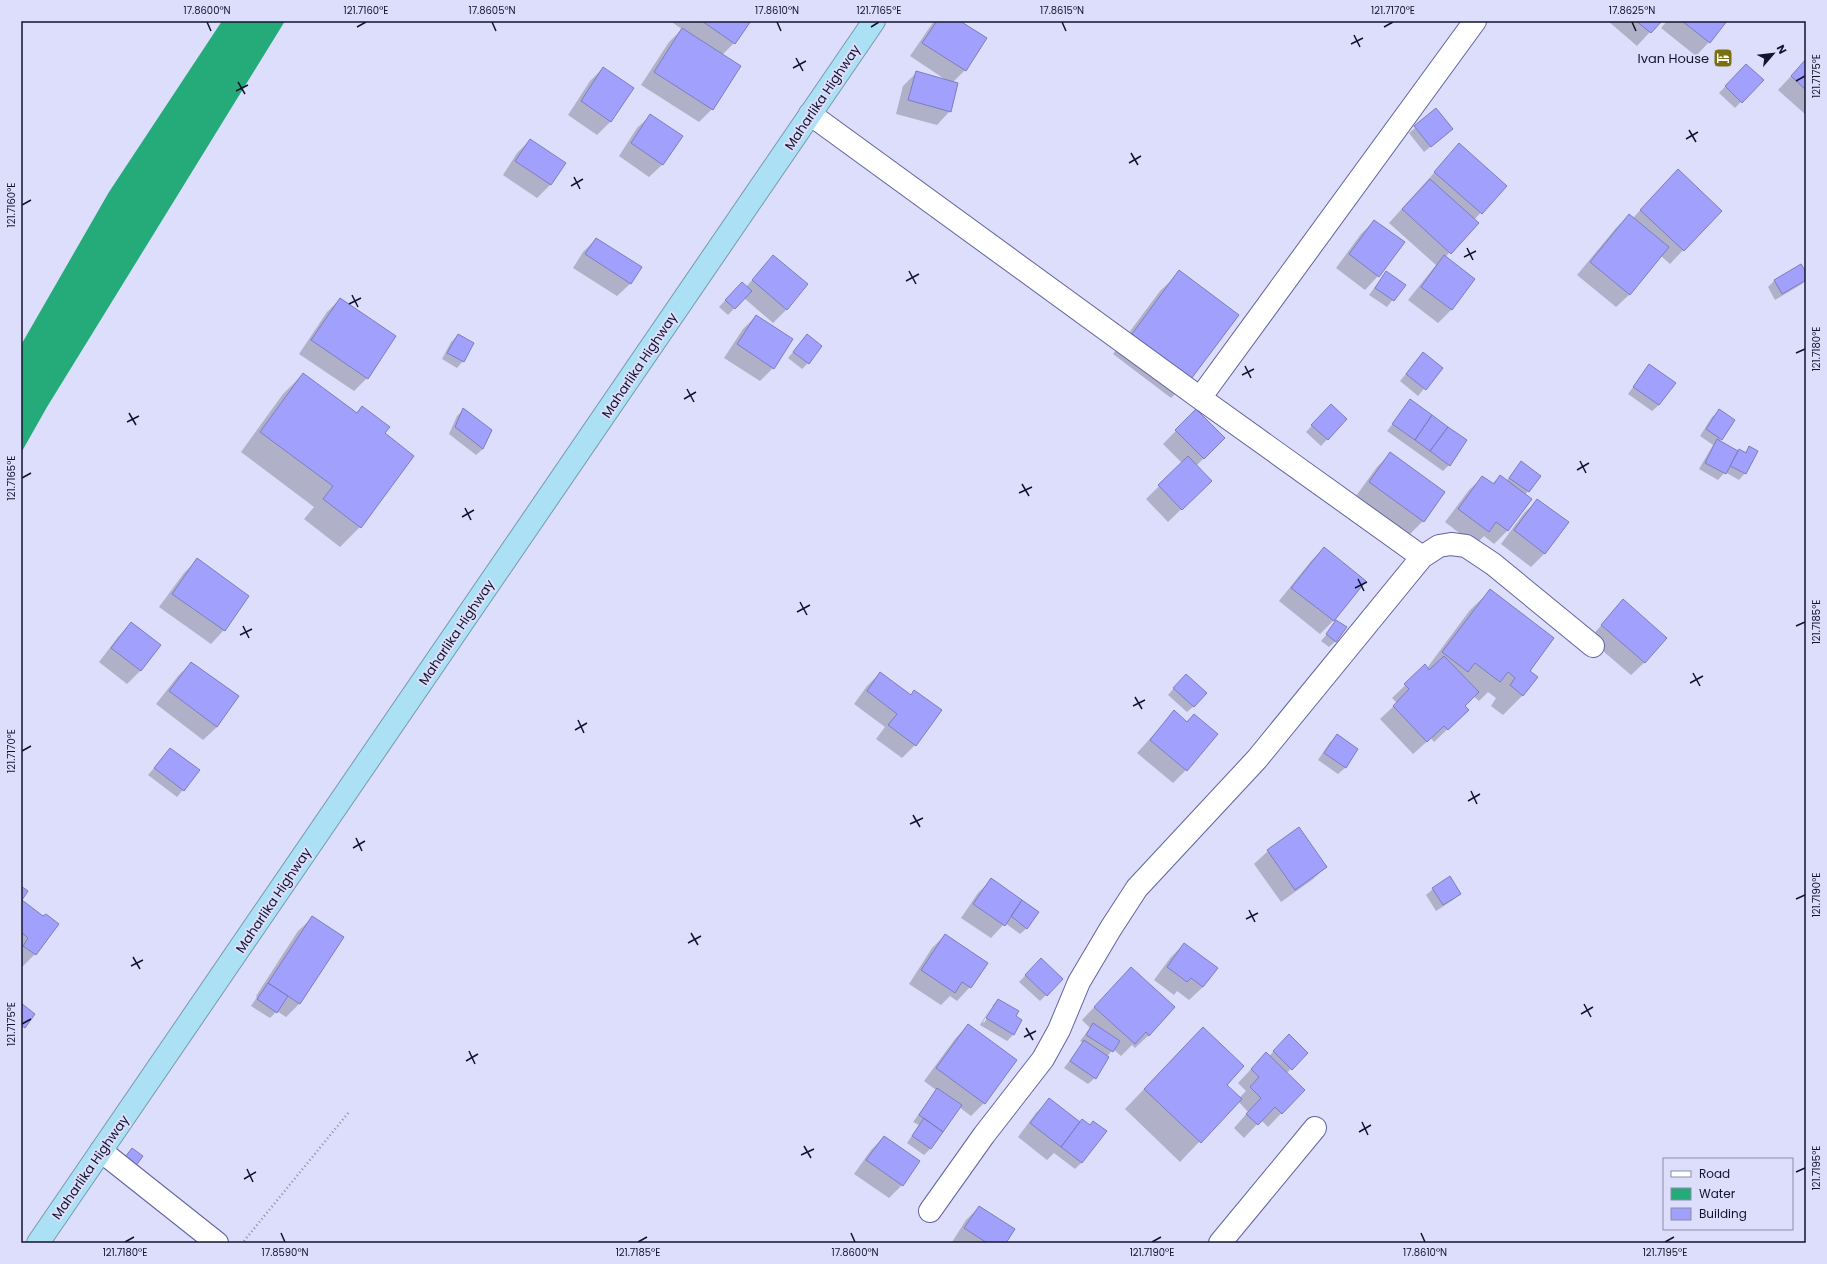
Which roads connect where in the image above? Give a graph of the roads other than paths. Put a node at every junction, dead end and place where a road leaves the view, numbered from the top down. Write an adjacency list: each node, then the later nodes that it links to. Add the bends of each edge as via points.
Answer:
1 (874, 21): 3 (highway, Maharlika Highway)
2 (1474, 21): 4 (street)
3 (810, 114): 4 (street); 8 (highway, Maharlika Highway)
4 (1200, 398): 5 (street)
5 (1422, 557): 6 (street, via 1439,546 1466,546 1493,564); 9 (street, via 1257,759 1137,888 1079,982 1059,1030 1043,1059 984,1135)
6 (1593, 646)
7 (1315, 1128): 12 (street)
8 (101, 1151): 10 (highway, Maharlika Highway); 11 (street)
9 (930, 1211)
10 (38, 1243)
11 (217, 1243)
12 (1220, 1243)

